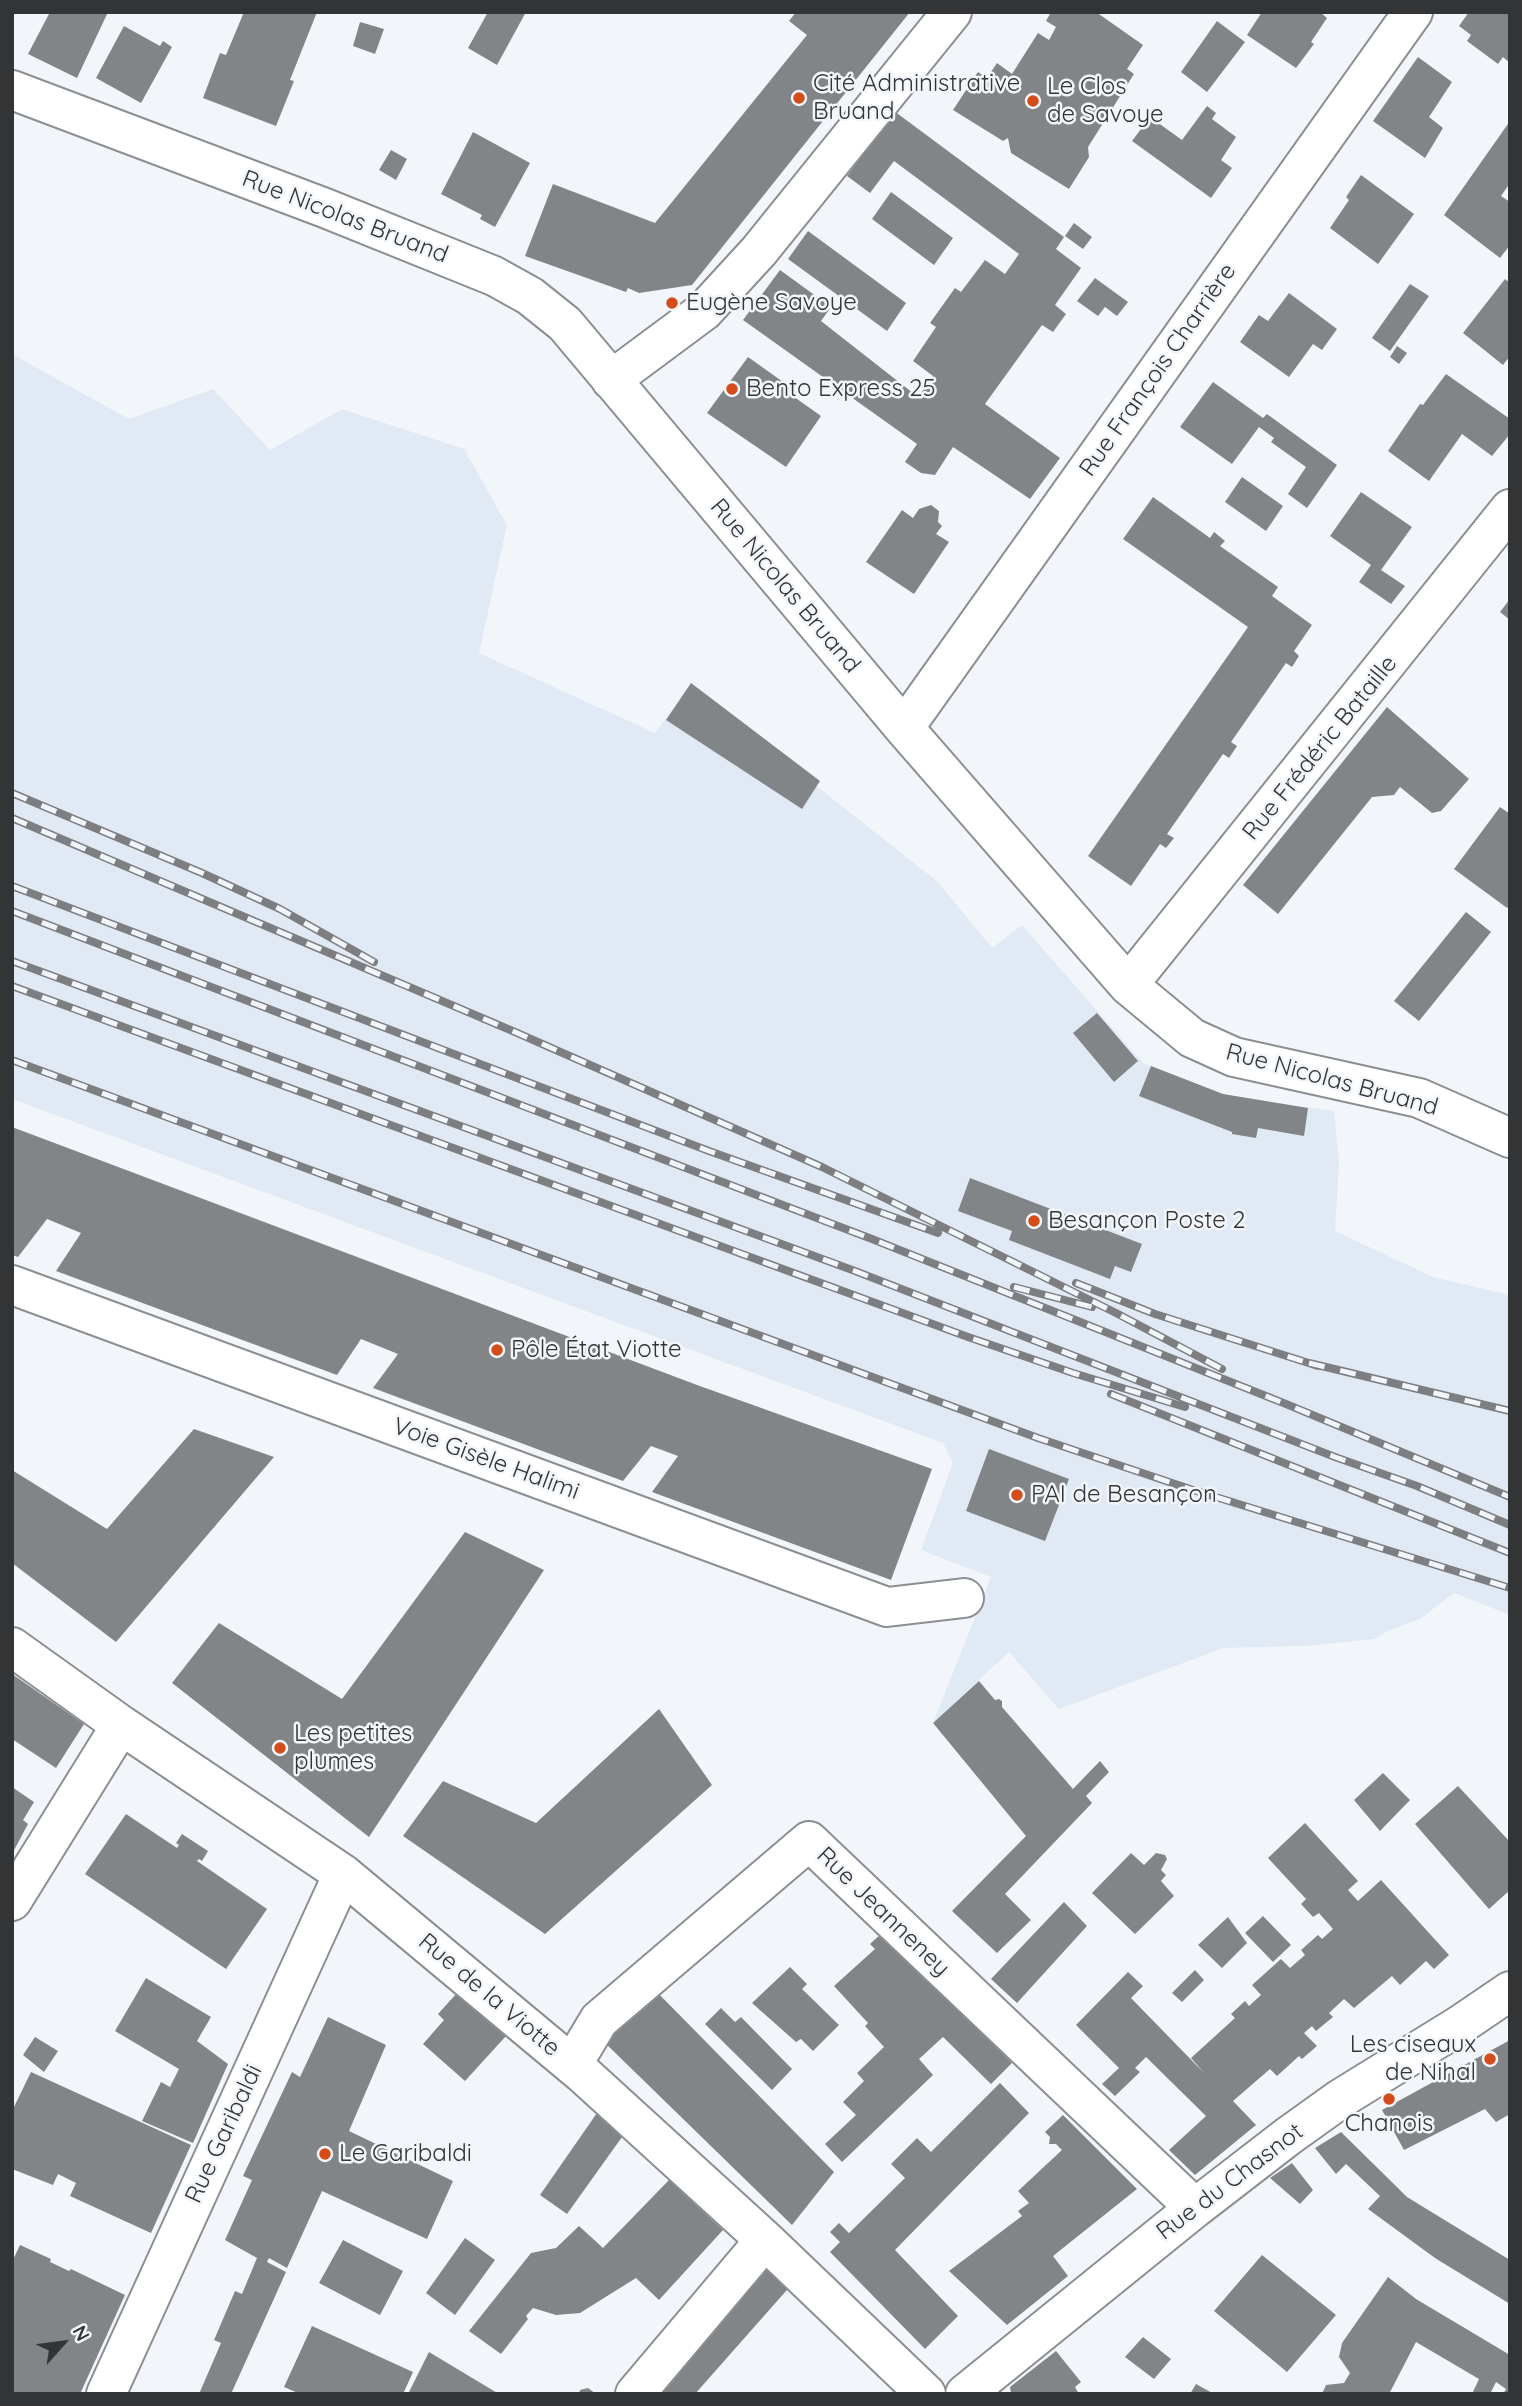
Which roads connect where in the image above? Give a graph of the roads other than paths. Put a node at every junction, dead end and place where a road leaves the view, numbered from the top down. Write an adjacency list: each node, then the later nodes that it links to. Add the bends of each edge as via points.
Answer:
1 (952, 12): 4 (street, via 784,221 704,311)
2 (1413, 12): 6 (street, Rue François Charrière)
3 (12, 90): 4 (street, Rue Nicolas Bruand, via 494,276 530,296 565,324)
4 (611, 380): 6 (street, Rue Nicolas Bruand)
5 (1510, 509): 7 (street, Rue Frédéric Bataille)
6 (904, 728): 7 (street, Rue Nicolas Bruand)
7 (1128, 985): 8 (street, Rue Nicolas Bruand, via 1192,1038 1234,1057 1419,1098)
8 (1510, 1138)
9 (12, 1285): 10 (street, Voie Gisèle Halimi, via 887,1607)
10 (964, 1598)
11 (12, 1647): 12 (street, Rue de la Viotte)
12 (121, 1725): 13 (street, Rue de la Viotte); 14 (street)
13 (343, 1874): 16 (street, Rue de la Viotte); 19 (street, Rue Garibaldi)
14 (12, 1901)
15 (1510, 1991): 17 (street, Rue du Chasnot, via 1340,2099)
16 (572, 2065): 17 (street, Rue Jeanneney, via 598,2020 809,1842); 18 (street, Rue de la Viotte)
17 (1195, 2208): 22 (street, Rue du Chasnot)
18 (765, 2240): 20 (street); 21 (street, Rue de la Viotte)
19 (106, 2394)
20 (635, 2394)
21 (926, 2394)
22 (965, 2394)

